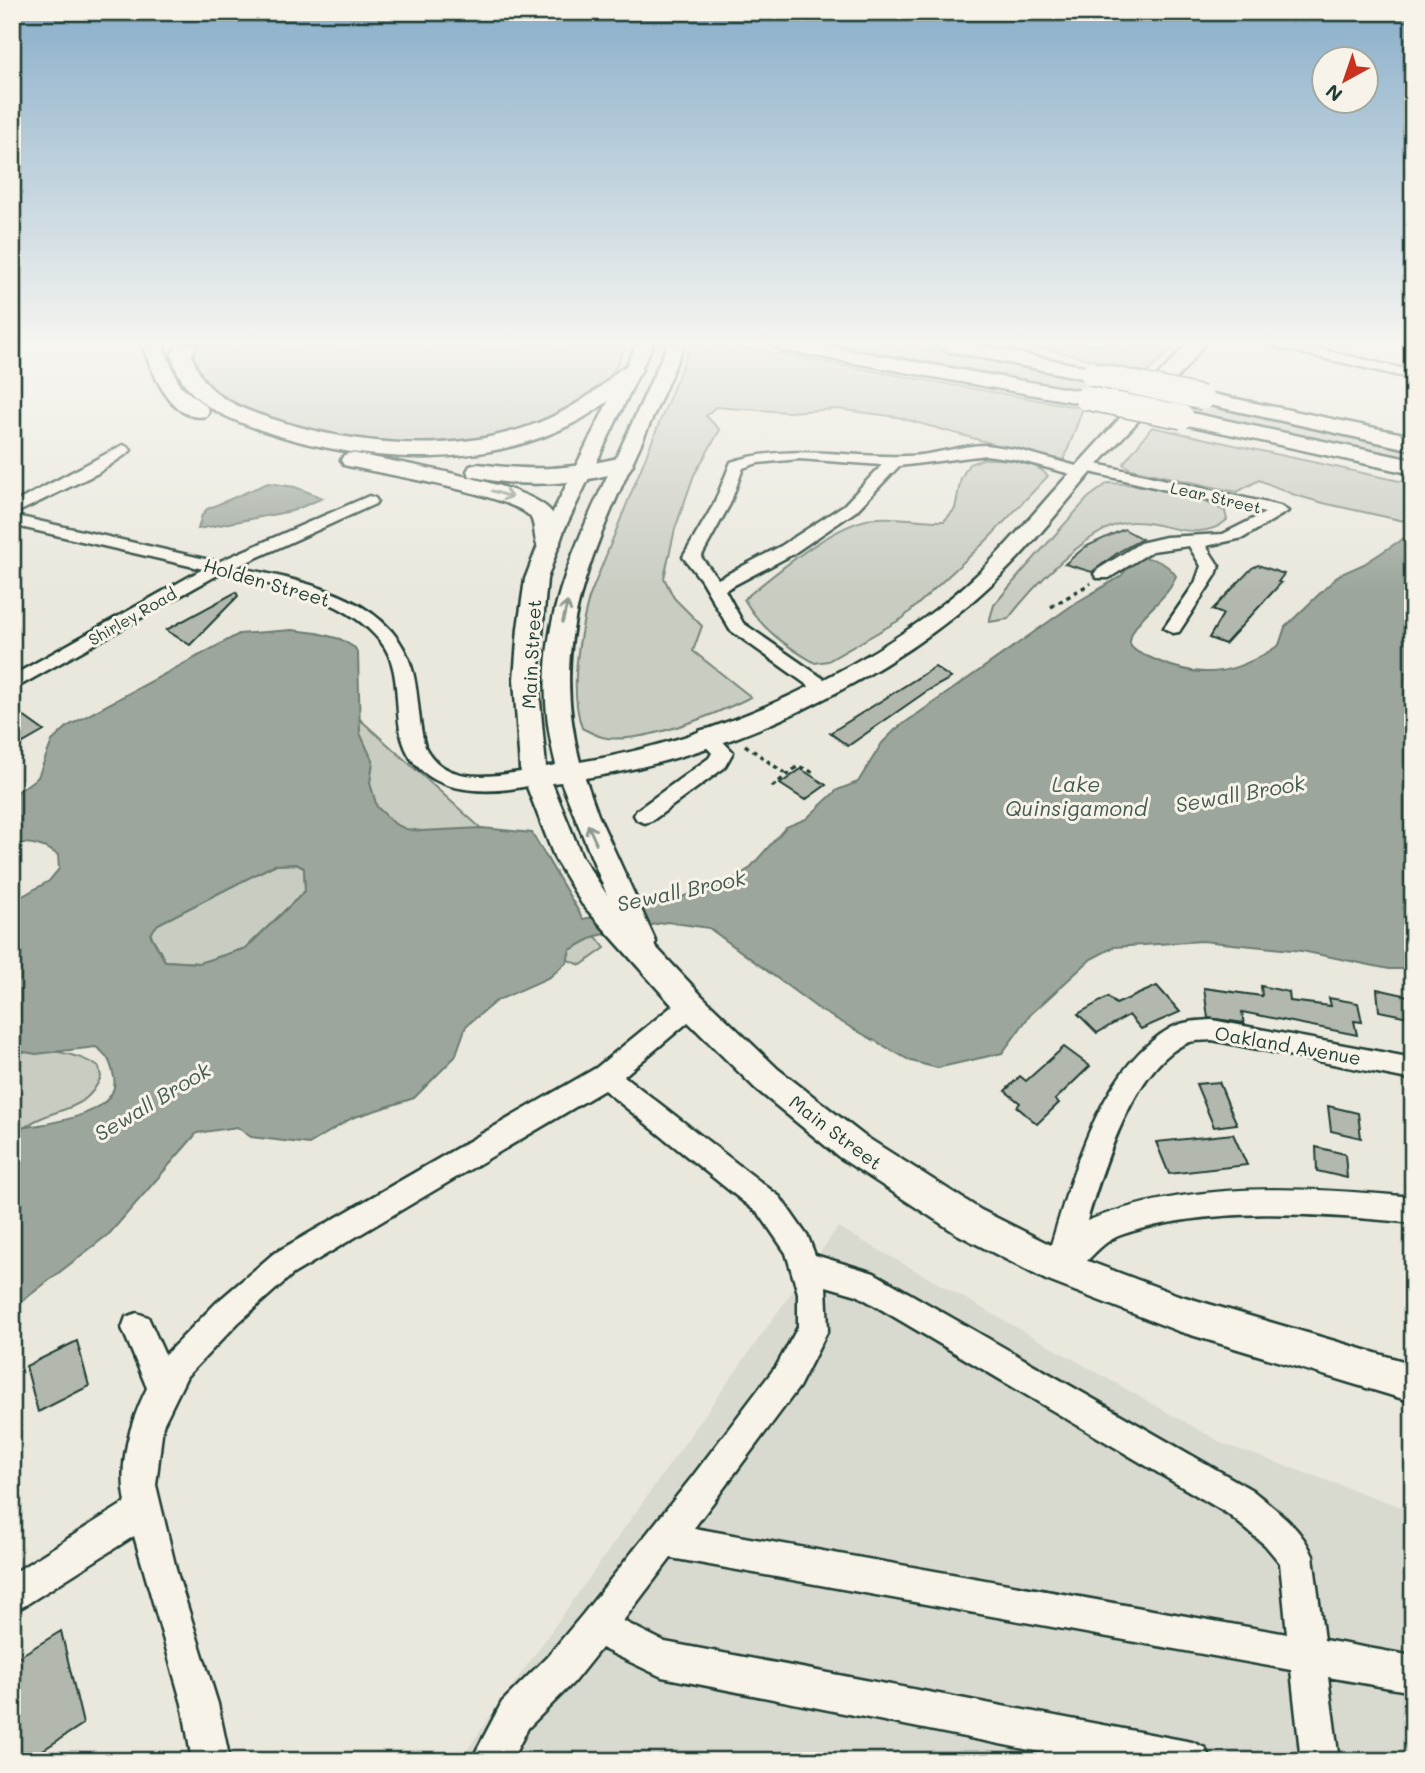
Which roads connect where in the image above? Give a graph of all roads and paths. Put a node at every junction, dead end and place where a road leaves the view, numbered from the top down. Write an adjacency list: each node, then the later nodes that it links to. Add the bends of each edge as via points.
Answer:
1 (230, 427): 12 (highway)
2 (270, 427): 10 (highway)
3 (545, 427): 10 (highway, via 463,446)
4 (611, 427): 17 (main road, Main Street)
5 (639, 427): 14 (main road)
6 (1123, 427): 16 (main road)
7 (1227, 427): 15 (highway, bridge)
8 (1337, 427): 9 (highway, bridge)
9 (1413, 443)
10 (368, 446): 17 (highway, via 548,463)
11 (123, 450): 19 (street)
12 (316, 452): 17 (highway, via 501,474); 22 (highway, one-way to 22, via 515,498 542,515)
13 (895, 460): 16 (street, via 934,459 972,450); 25 (street, via 850,508 787,550); 25 (street, via 763,455 736,466 722,505 692,557)
14 (622, 464): 17 (highway)
15 (1413, 467)
16 (1085, 469): 21 (street, Lear Street, via 1280,511 1233,537); 29 (main road, via 964,598 892,650)
17 (592, 476): 22 (main road, Main Street); 32 (main road, Main Street, one-way to 17, via 555,677 563,613 579,561)
18 (369, 501): 23 (street, Shirley Road)
19 (12, 510)
20 (12, 520): 23 (street, Holden Street)
21 (1195, 542): 24 (street, Lear Street, via 1150,545); 27 (street, via 1210,566 1202,589 1180,612)
22 (548, 544): 34 (main road, Main Street, via 536,579 527,654 530,740)
23 (220, 568): 28 (street, Shirley Road); 34 (street, Holden Street, via 292,586 366,617 396,651 417,757 427,769 459,781)
24 (1103, 574): 26 (path)
25 (715, 588): 29 (street, via 736,626)
26 (1051, 607)
27 (1173, 628)
28 (12, 684)
29 (824, 688): 30 (main road)
30 (706, 736): 32 (main road); 37 (street, via 723,752 717,763)
31 (741, 742): 35 (path)
32 (571, 773): 34 (main road); 38 (main road, Main Street, one-way to 32, via 592,834)
33 (817, 774): 35 (path, via 798,766)
34 (537, 776): 38 (main road, Main Street, via 569,859 592,897)
35 (788, 776): 36 (path)
36 (772, 787)
37 (645, 815)
38 (646, 954): 39 (main road, Main Street)
39 (691, 1005): 41 (street); 44 (main road, Main Street, via 767,1079 851,1146 969,1222)
40 (1413, 1069): 44 (street, Oakland Avenue, via 1212,1030 1182,1033 1135,1073 1119,1100 1101,1139)
41 (605, 1076): 43 (street, via 770,1206 799,1247); 47 (street, via 282,1264 176,1365)
42 (1413, 1210): 44 (street, via 1316,1201 1160,1212 1095,1232)
43 (804, 1266): 49 (street, via 813,1293 811,1335 788,1376); 52 (street, via 864,1283 1240,1502 1296,1556)
44 (1059, 1268): 46 (main road, Main Street, via 1190,1317)
45 (137, 1328): 47 (street)
46 (1413, 1383)
47 (163, 1390): 48 (street, via 147,1422 139,1485)
48 (145, 1509): 50 (street); 55 (street, via 200,1704)
49 (665, 1540): 51 (street); 52 (street)
50 (12, 1594)
51 (596, 1627): 54 (street, via 662,1659); 56 (street, via 515,1715)
52 (1307, 1656): 53 (street); 58 (street)
53 (1413, 1674)
54 (1103, 1753): 57 (street)
55 (211, 1761)
56 (490, 1761)
57 (1192, 1761)
58 (1320, 1761)

